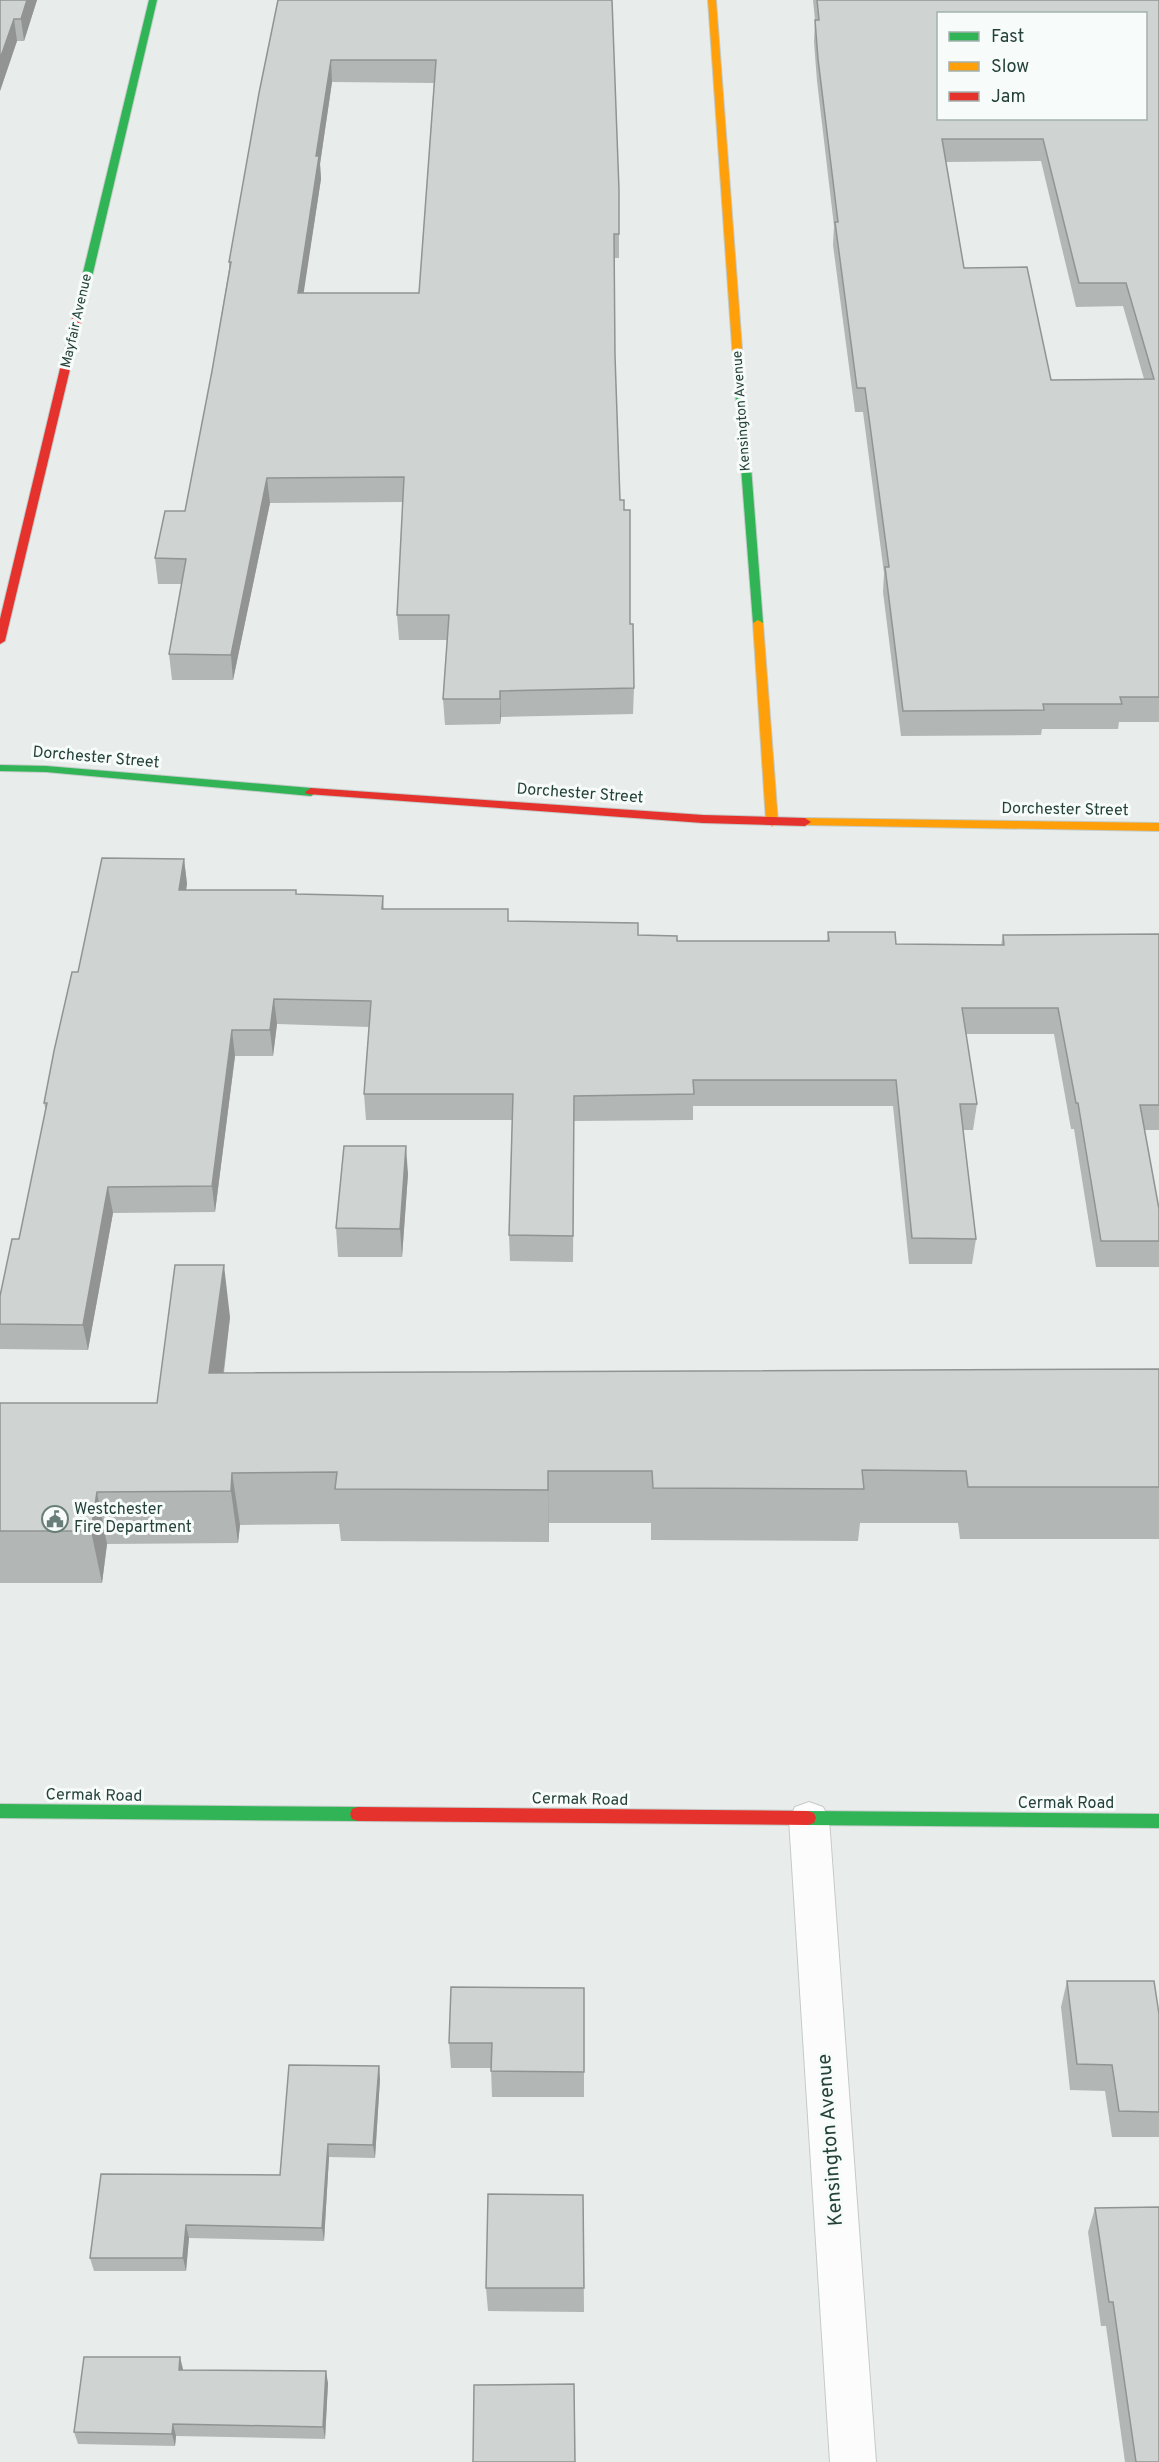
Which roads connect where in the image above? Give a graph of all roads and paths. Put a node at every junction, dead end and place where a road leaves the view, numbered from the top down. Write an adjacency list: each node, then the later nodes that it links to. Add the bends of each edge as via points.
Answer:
1 (153, 0): 3 (street, Mayfair Avenue)
2 (712, 0): 5 (street, Kensington Avenue)
3 (0, 641)
4 (0, 768): 5 (street, Dorchester Street)
5 (772, 822): 6 (street, Dorchester Street)
6 (1159, 827)
7 (0, 1811): 8 (street, Cermak Road)
8 (809, 1819): 9 (street, Cermak Road); 10 (street, Kensington Avenue)
9 (1159, 1821)
10 (853, 2462)

